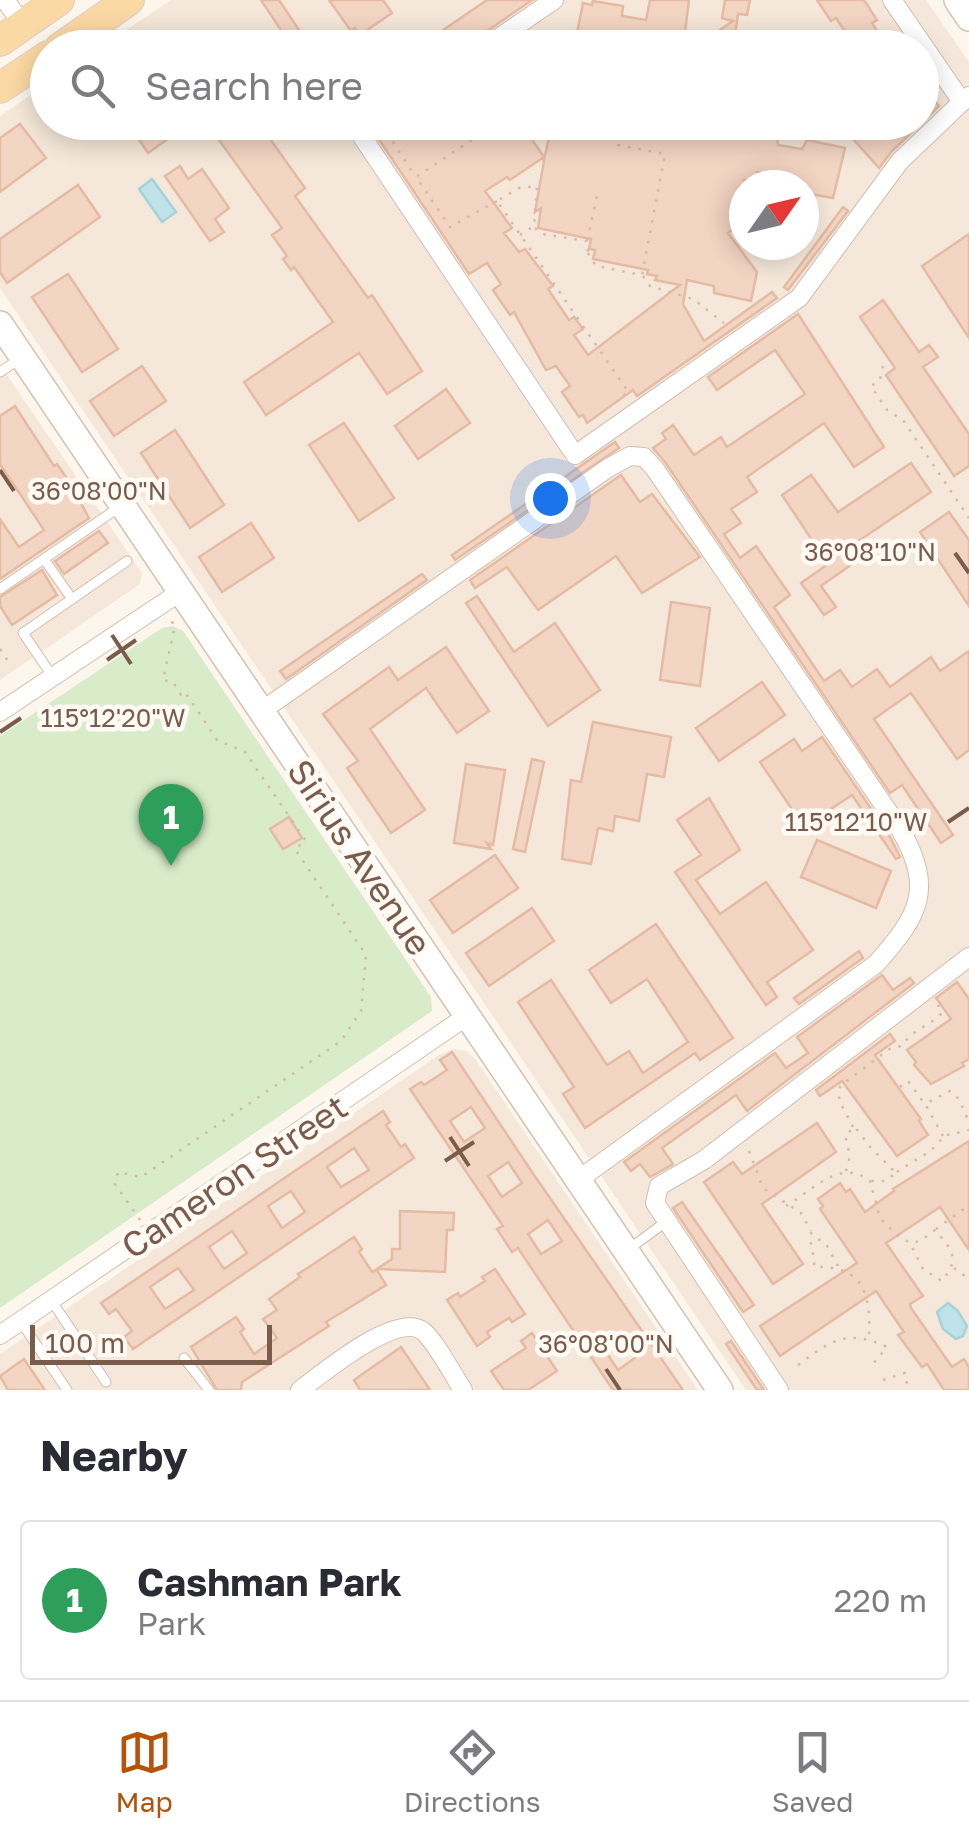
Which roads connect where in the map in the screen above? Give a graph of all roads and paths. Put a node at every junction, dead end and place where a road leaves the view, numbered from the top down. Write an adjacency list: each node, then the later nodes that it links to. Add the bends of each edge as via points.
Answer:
1 (5, 0): 11 (street)
2 (60, 0): 11 (main road)
3 (128, 0): 8 (main road)
4 (554, 0): 9 (street)
5 (892, 0): 10 (street)
6 (957, 0): 7 (street)
7 (969, 18)
8 (94, 30)
9 (510, 30)
10 (914, 30)
11 (12, 33)
12 (939, 63): 15 (street)
13 (30, 68): 14 (main road)
14 (0, 88)
15 (966, 99): 16 (street)
16 (939, 124)
17 (363, 140): 21 (street, via 575,455 799,298)
18 (388, 140): 22 (path)
19 (472, 140): 22 (path)
20 (619, 140): 28 (path, via 664,154)
21 (922, 140)
22 (416, 178): 24 (path, via 450,227)
23 (597, 196): 27 (path)
24 (497, 201): 25 (path, via 537,186); 26 (path)
25 (534, 226): 26 (path); 27 (path, via 542,234)
26 (520, 235): 34 (path)
27 (587, 242): 28 (path, via 585,254 596,266)
28 (642, 274): 30 (path, via 650,286 693,299)
29 (0, 324): 31 (street, Sirius Avenue)
30 (724, 324)
31 (22, 357): 33 (lane); 35 (street, Sirius Avenue)
32 (883, 366): 36 (path, via 871,386 887,410 904,420)
33 (0, 372)
34 (632, 405)
35 (124, 504): 37 (lane); 40 (street, Sirius Avenue)
36 (969, 518)
37 (44, 559): 39 (lane); 41 (lane)
38 (127, 561): 41 (lane)
39 (0, 589)
40 (182, 590): 42 (street); 46 (street, Sirius Avenue, via 236,652)
41 (72, 598): 45 (lane, via 23,632)
42 (160, 605): 45 (street); 67 (path, via 174,626 163,680 185,692 218,740 246,752 306,841 295,848 366,955 366,968 360,1011 342,1041 141,1176 118,1172 115,1184)
43 (0, 649): 44 (path)
44 (10, 664)
45 (53, 677): 47 (street)
46 (263, 710): 50 (street, Sirius Avenue); 60 (street, via 608,468 630,456 644,457 900,828 920,880 917,902 908,928 876,964)
47 (0, 712)
48 (969, 957): 49 (street)
49 (926, 990): 54 (path, via 942,1009 939,1016 838,1089); 57 (street)
50 (467, 1016): 60 (street, Sirius Avenue); 67 (street, Cameron Street)
51 (900, 1087): 52 (path, via 908,1081)
52 (924, 1104): 53 (path, via 950,1090); 56 (path)
53 (969, 1122)
54 (853, 1127): 58 (path, via 845,1135); 59 (path)
55 (969, 1130): 56 (path)
56 (943, 1136): 59 (path)
57 (734, 1137): 63 (path, via 749,1150 763,1188); 64 (street, via 659,1186 656,1204)
58 (846, 1171): 61 (path); 63 (path)
59 (896, 1172): 61 (path, via 885,1182)
60 (578, 1180): 69 (street, Sirius Avenue)
61 (870, 1181): 68 (path, via 880,1218)
62 (969, 1205): 65 (path)
63 (786, 1206): 66 (path, via 802,1214)
64 (667, 1221): 69 (lane); 87 (street)
65 (935, 1230): 68 (path); 71 (path, via 952,1252)
66 (811, 1232): 70 (path); 70 (path, via 814,1267)
67 (148, 1234): 73 (street, Cameron Street)
68 (910, 1243): 71 (path, via 917,1262 933,1276 942,1280)
69 (626, 1251): 86 (street, Sirius Avenue)
70 (838, 1266): 76 (path, via 867,1298)
71 (952, 1266): 72 (path)
72 (969, 1279)
73 (51, 1300): 74 (street, Cameron Street); 81 (lane)
74 (20, 1322): 75 (street, Cameron Street); 82 (lane)
75 (0, 1335)
76 (869, 1338): 78 (path, via 887,1346); 79 (path, via 828,1342)
77 (184, 1358): 83 (lane)
78 (872, 1364)
79 (798, 1365)
80 (884, 1380): 88 (path, via 905,1373)
81 (106, 1382)
82 (68, 1390)
83 (209, 1390)
84 (300, 1390): 85 (street, via 374,1338 408,1326 423,1332)
85 (463, 1390)
86 (720, 1390)
87 (779, 1390)
88 (908, 1390)

